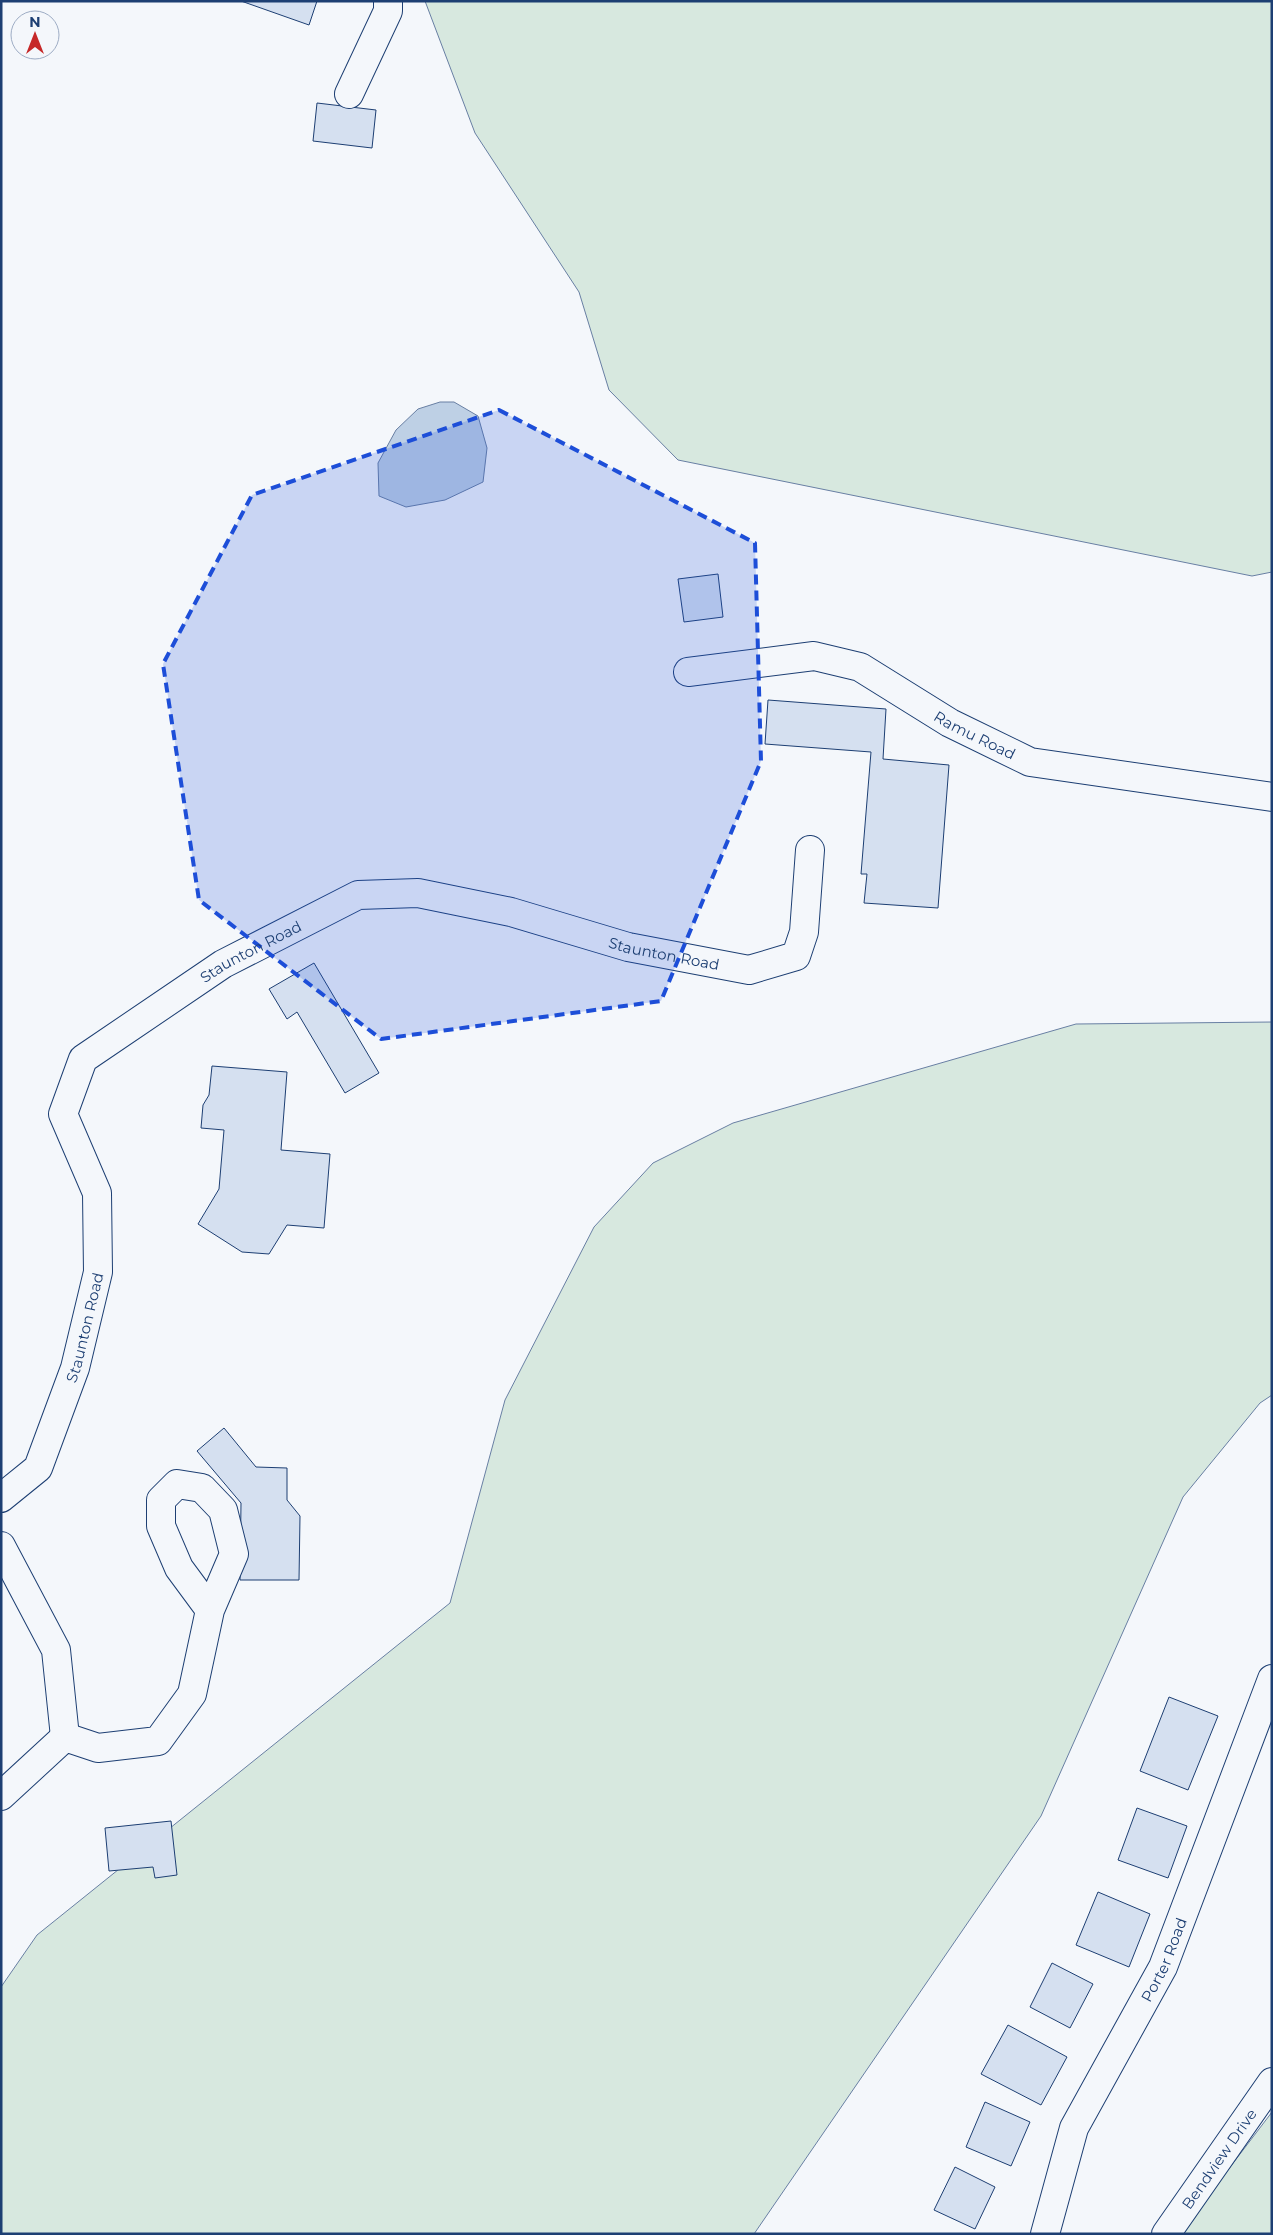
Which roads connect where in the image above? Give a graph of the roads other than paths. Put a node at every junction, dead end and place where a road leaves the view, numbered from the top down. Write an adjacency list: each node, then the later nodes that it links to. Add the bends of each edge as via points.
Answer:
1 (388, 1): 2 (street, via 388,10)
2 (349, 94)
3 (688, 672): 4 (street, Ramu Road, via 814,656 860,668 950,723 1030,762)
4 (1272, 797)
5 (810, 850): 6 (street, Staunton Road, via 804,932 796,956 749,970 628,947 511,912 418,893 358,895 223,964 83,1059 63,1114 97,1193 98,1272 75,1368 38,1468)
6 (1, 1498)
7 (1, 1546): 10 (street, via 56,1650)
8 (210, 1610): 10 (street, via 192,1694 158,1741 98,1748)
9 (1272, 1679): 13 (street, Porter Road, via 1163,1967 1074,2128)
10 (65, 1737): 11 (street)
11 (1, 1796)
12 (1272, 2082): 14 (street, Bendview Drive)
13 (1045, 2234)
14 (1166, 2234)

